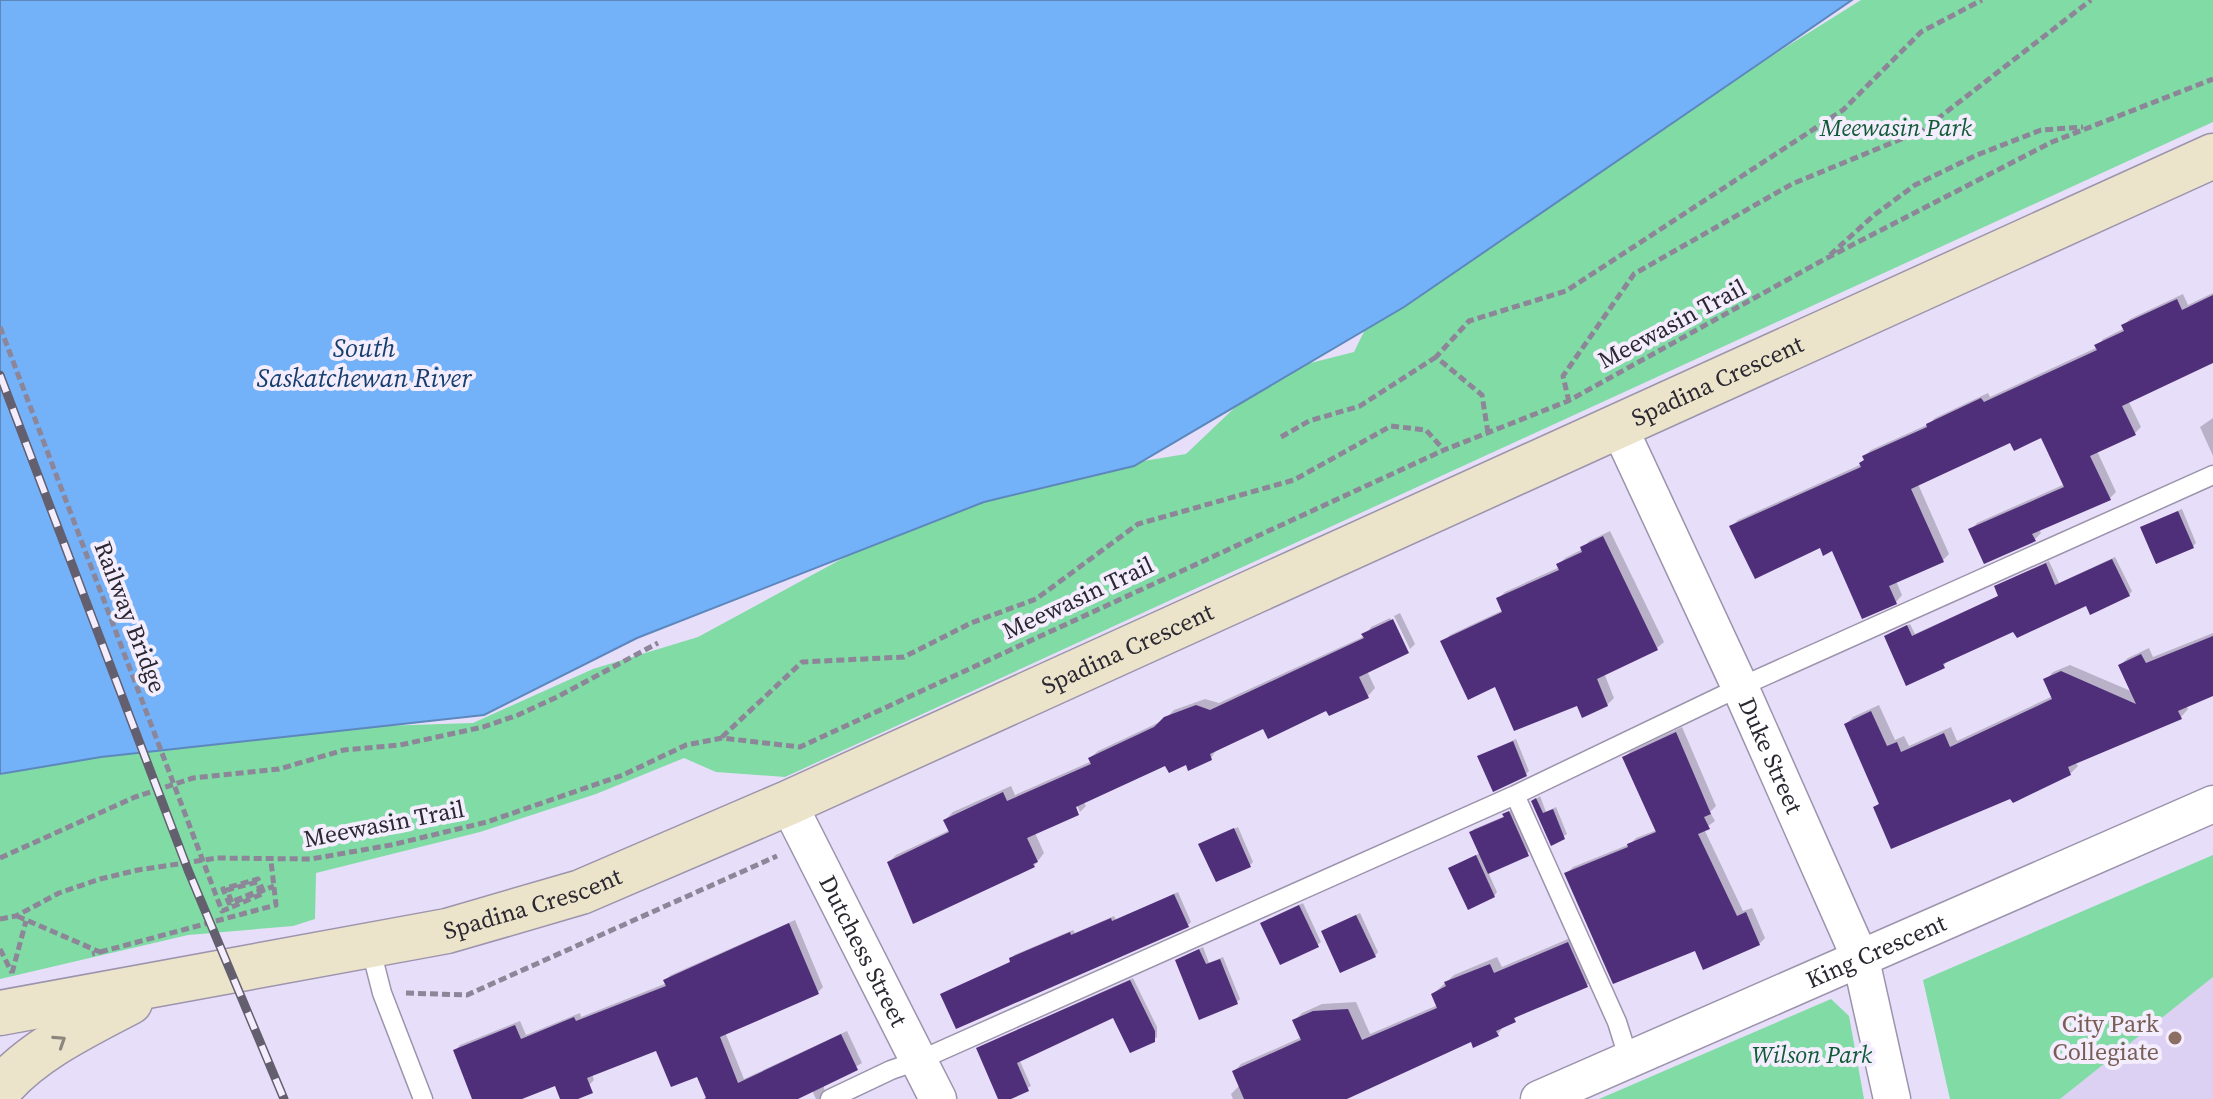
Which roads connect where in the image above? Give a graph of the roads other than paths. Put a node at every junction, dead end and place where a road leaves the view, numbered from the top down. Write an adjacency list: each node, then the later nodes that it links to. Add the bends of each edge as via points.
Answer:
1 (2213, 156): 2 (street, Spadina Crescent)
2 (1618, 425): 4 (street, Duke Street); 6 (street, Spadina Crescent)
3 (2213, 475): 4 (lane)
4 (1740, 687): 5 (lane); 9 (street, Duke Street)
5 (1515, 795): 12 (lane); 13 (lane)
6 (788, 803): 8 (street, Spadina Crescent, via 581,892 447,931); 12 (street, Dutchess Street)
7 (2213, 804): 9 (street, King Crescent)
8 (370, 946): 10 (street, Spadina Crescent); 15 (lane, via 382,993)
9 (1861, 960): 13 (street, King Crescent); 19 (street, Duke Street)
10 (158, 986): 11 (street, Spadina Crescent); 14 (street, one-way to 10, via 61,1039)
11 (9, 988)
12 (920, 1060): 16 (lane); 17 (street, Dutchess Street)
13 (1629, 1060): 18 (street, King Crescent)
14 (0, 1089)
15 (423, 1099)
16 (830, 1099)
17 (938, 1099)
18 (1539, 1099)
19 (1892, 1099)

